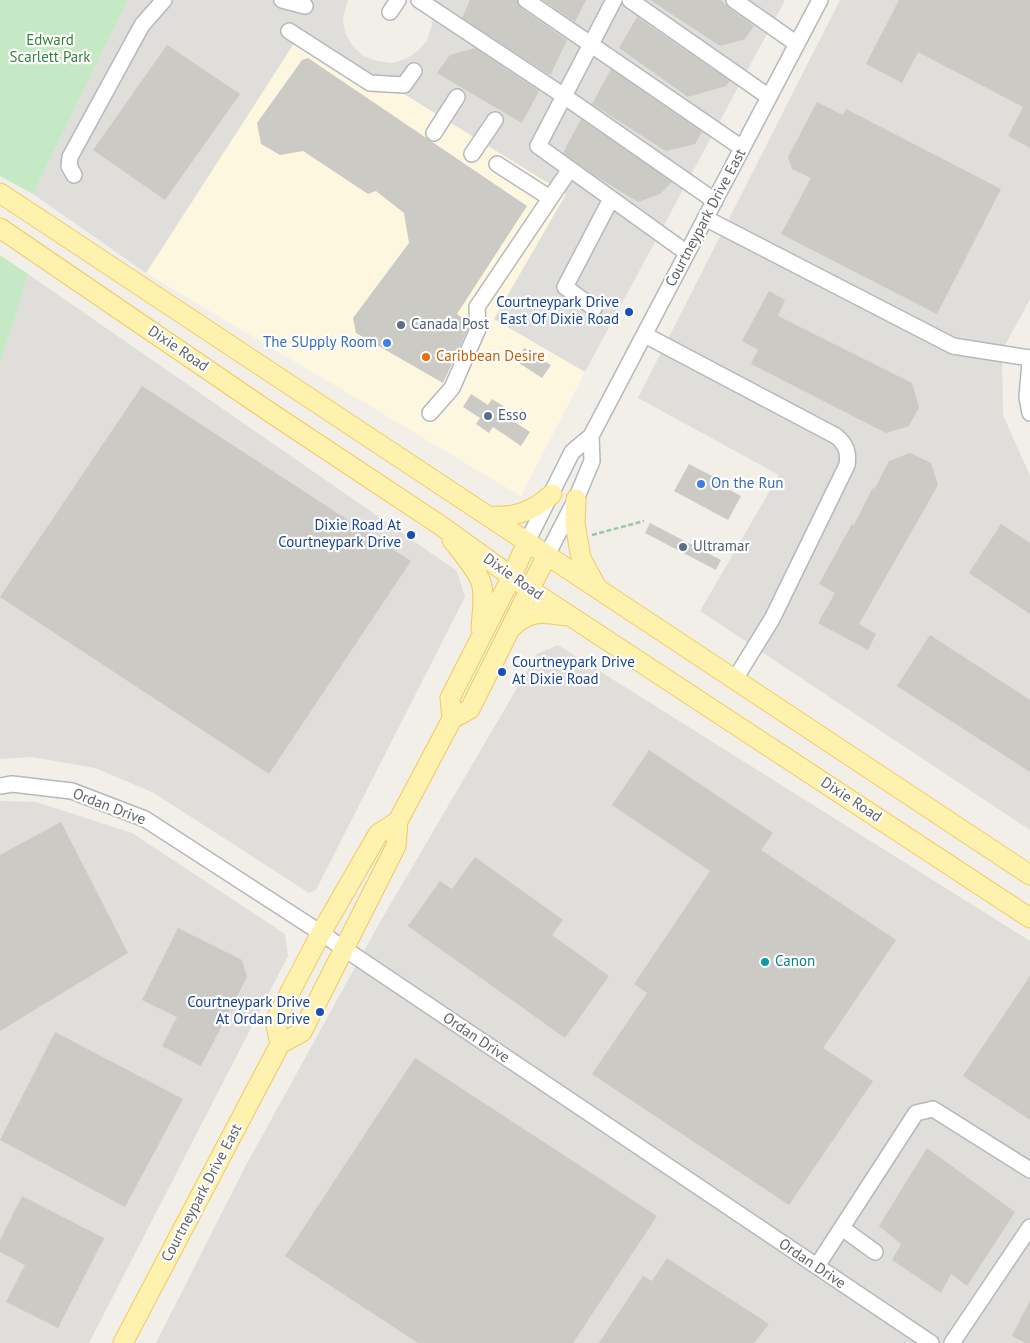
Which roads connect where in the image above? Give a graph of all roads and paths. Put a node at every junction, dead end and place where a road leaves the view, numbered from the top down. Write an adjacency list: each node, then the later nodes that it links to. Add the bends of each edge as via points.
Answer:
1 (164, 0): 23 (street, via 142,25 70,157 69,166)
2 (282, 0): 9 (street)
3 (420, 0): 14 (street)
4 (526, 0): 11 (street)
5 (614, 0): 11 (street)
6 (630, 0): 16 (street)
7 (734, 0): 12 (street)
8 (820, 0): 12 (street, Courtneypark Drive East)
9 (305, 6)
10 (289, 30): 13 (street, via 370,83 404,85)
11 (591, 44): 14 (street); 19 (street)
12 (796, 44): 16 (street, Courtneypark Drive East)
13 (414, 71)
14 (564, 96): 22 (street, via 538,146); 27 (street)
15 (457, 97): 18 (street)
16 (769, 97): 19 (street, Courtneypark Drive East)
17 (495, 120): 20 (street)
18 (434, 133)
19 (742, 148): 27 (street, Courtneypark Drive East)
20 (472, 154)
21 (497, 164): 25 (street)
22 (570, 169): 25 (street); 26 (street)
23 (74, 175)
24 (0, 193): 28 (main road)
25 (550, 198): 36 (street, via 476,307 478,329 452,388)
26 (612, 199): 31 (street); 32 (street, via 565,287)
27 (714, 201): 29 (street, Courtneypark Drive East)
28 (18, 205): 30 (main road); 41 (main road)
29 (705, 218): 31 (street, Courtneypark Drive East); 34 (street, via 954,346)
30 (0, 229): 43 (main road, Dixie Road)
31 (687, 253): 33 (street, Courtneypark Drive East)
32 (594, 308)
33 (645, 335): 38 (street, Courtneypark Drive East); 53 (street, via 836,436 847,448 847,465 772,619)
34 (1030, 358)
35 (1030, 362): 37 (street, via 1027,397)
36 (430, 412)
37 (1030, 413)
38 (591, 436): 39 (street, Courtneypark Drive East, via 572,452); 40 (street, Courtneypark Drive East, via 592,461)
39 (552, 494): 41 (main road, via 530,511 503,517); 45 (street, Courtneypark Drive East)
40 (576, 499): 46 (street, Courtneypark Drive East); 48 (main road, via 574,524 582,558)
41 (490, 516): 45 (main road)
42 (644, 520): 44 (path)
43 (440, 525): 47 (main road, Dixie Road); 52 (main road, via 481,582)
44 (590, 536)
45 (528, 542): 46 (main road); 47 (main road, Courtneypark Drive East)
46 (546, 555): 48 (main road); 49 (main road, Courtneypark Drive East)
47 (512, 576): 49 (main road, Dixie Road); 52 (main road, Courtneypark Drive East)
48 (597, 587): 53 (main road)
49 (529, 589): 50 (main road, Dixie Road); 51 (main road, Courtneypark Drive East)
50 (574, 617): 51 (main road, via 545,612 531,614); 58 (main road, Dixie Road)
51 (508, 630): 54 (main road, Courtneypark Drive East, via 470,709)
52 (480, 639): 54 (main road, Courtneypark Drive East, via 450,698)
53 (736, 679): 57 (main road)
54 (452, 719): 56 (main road, Courtneypark Drive East)
55 (0, 786): 59 (street, Ordan Drive, via 12,784 72,791 146,819)
56 (398, 821): 59 (main road, Courtneypark Drive East, via 378,834); 60 (main road, Courtneypark Drive East, via 396,846)
57 (1030, 875)
58 (1030, 918)
59 (321, 933): 60 (street, Ordan Drive); 61 (main road, Courtneypark Drive East, via 275,1021)
60 (344, 949): 61 (main road, Courtneypark Drive East, via 302,1032); 66 (street, Ordan Drive)
61 (280, 1044): 67 (main road, Courtneypark Drive East)
62 (1030, 1170): 64 (street, via 933,1109 916,1112)
63 (1030, 1227): 69 (street)
64 (842, 1228): 65 (street); 66 (street)
65 (875, 1252)
66 (817, 1266): 68 (street, Ordan Drive)
67 (123, 1343)
68 (931, 1343)
69 (952, 1343)

